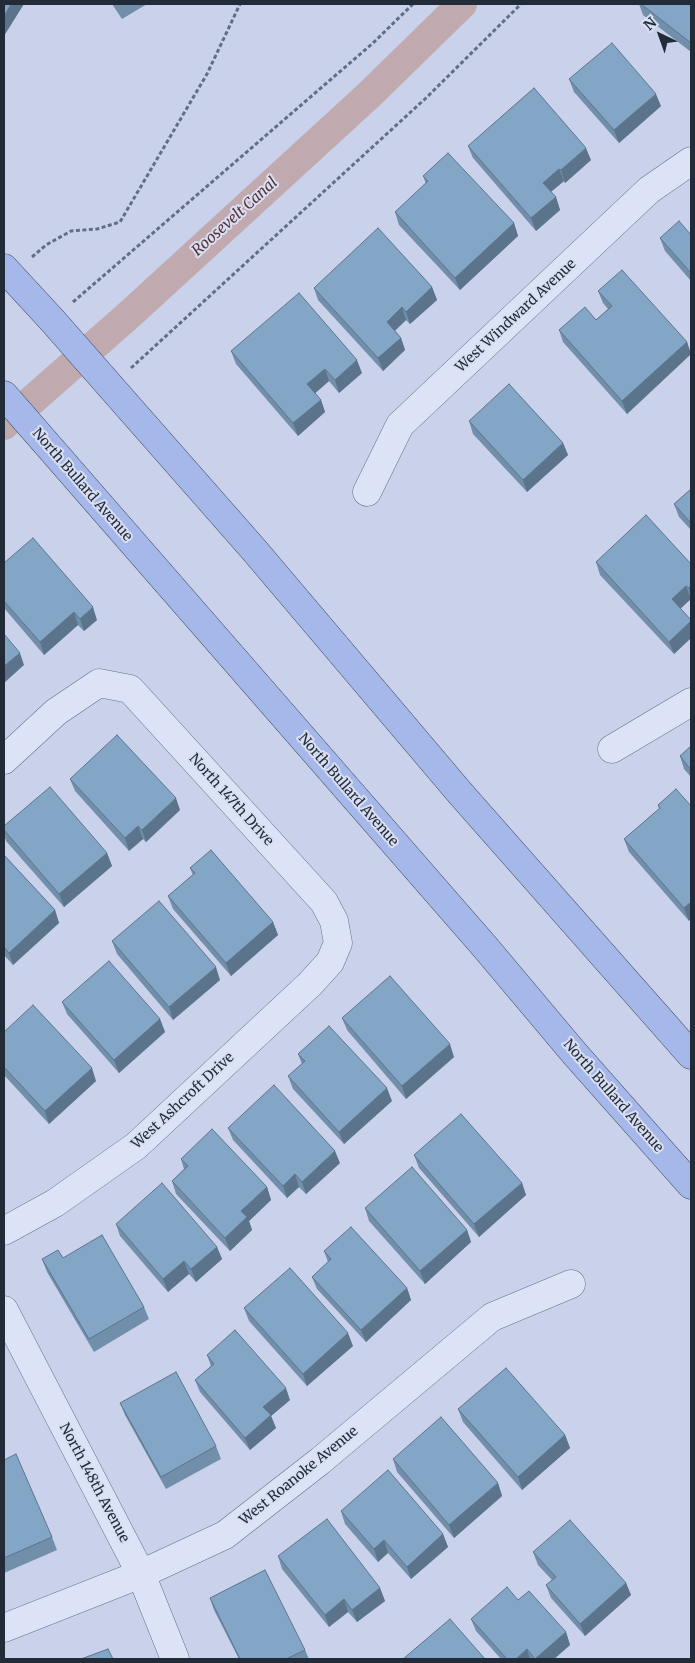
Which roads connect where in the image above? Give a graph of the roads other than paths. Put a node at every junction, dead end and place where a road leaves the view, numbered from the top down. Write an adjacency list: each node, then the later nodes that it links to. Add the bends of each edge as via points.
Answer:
1 (691, 162): 4 (street, West Windward Avenue, via 649,190 400,425)
2 (16, 264): 9 (main road, via 55,324)
3 (4, 395): 10 (main road, North Bullard Avenue)
4 (367, 492)
5 (691, 702): 6 (street)
6 (612, 749)
7 (4, 760): 8 (street, North 147th Drive, via 56,712 99,683 130,689 324,902 334,921)
8 (338, 943): 11 (street, West Ashcroft Drive, via 330,962 310,984 136,1146 55,1203)
9 (691, 1055)
10 (691, 1185)
11 (4, 1231)
12 (571, 1284): 14 (street, West Roanoke Avenue, via 492,1316 320,1461 225,1535)
13 (4, 1310): 14 (street, North 148th Avenue)
14 (141, 1574): 15 (street, West Roanoke Avenue); 16 (street, North 148th Avenue)
15 (4, 1628)
16 (175, 1659)

